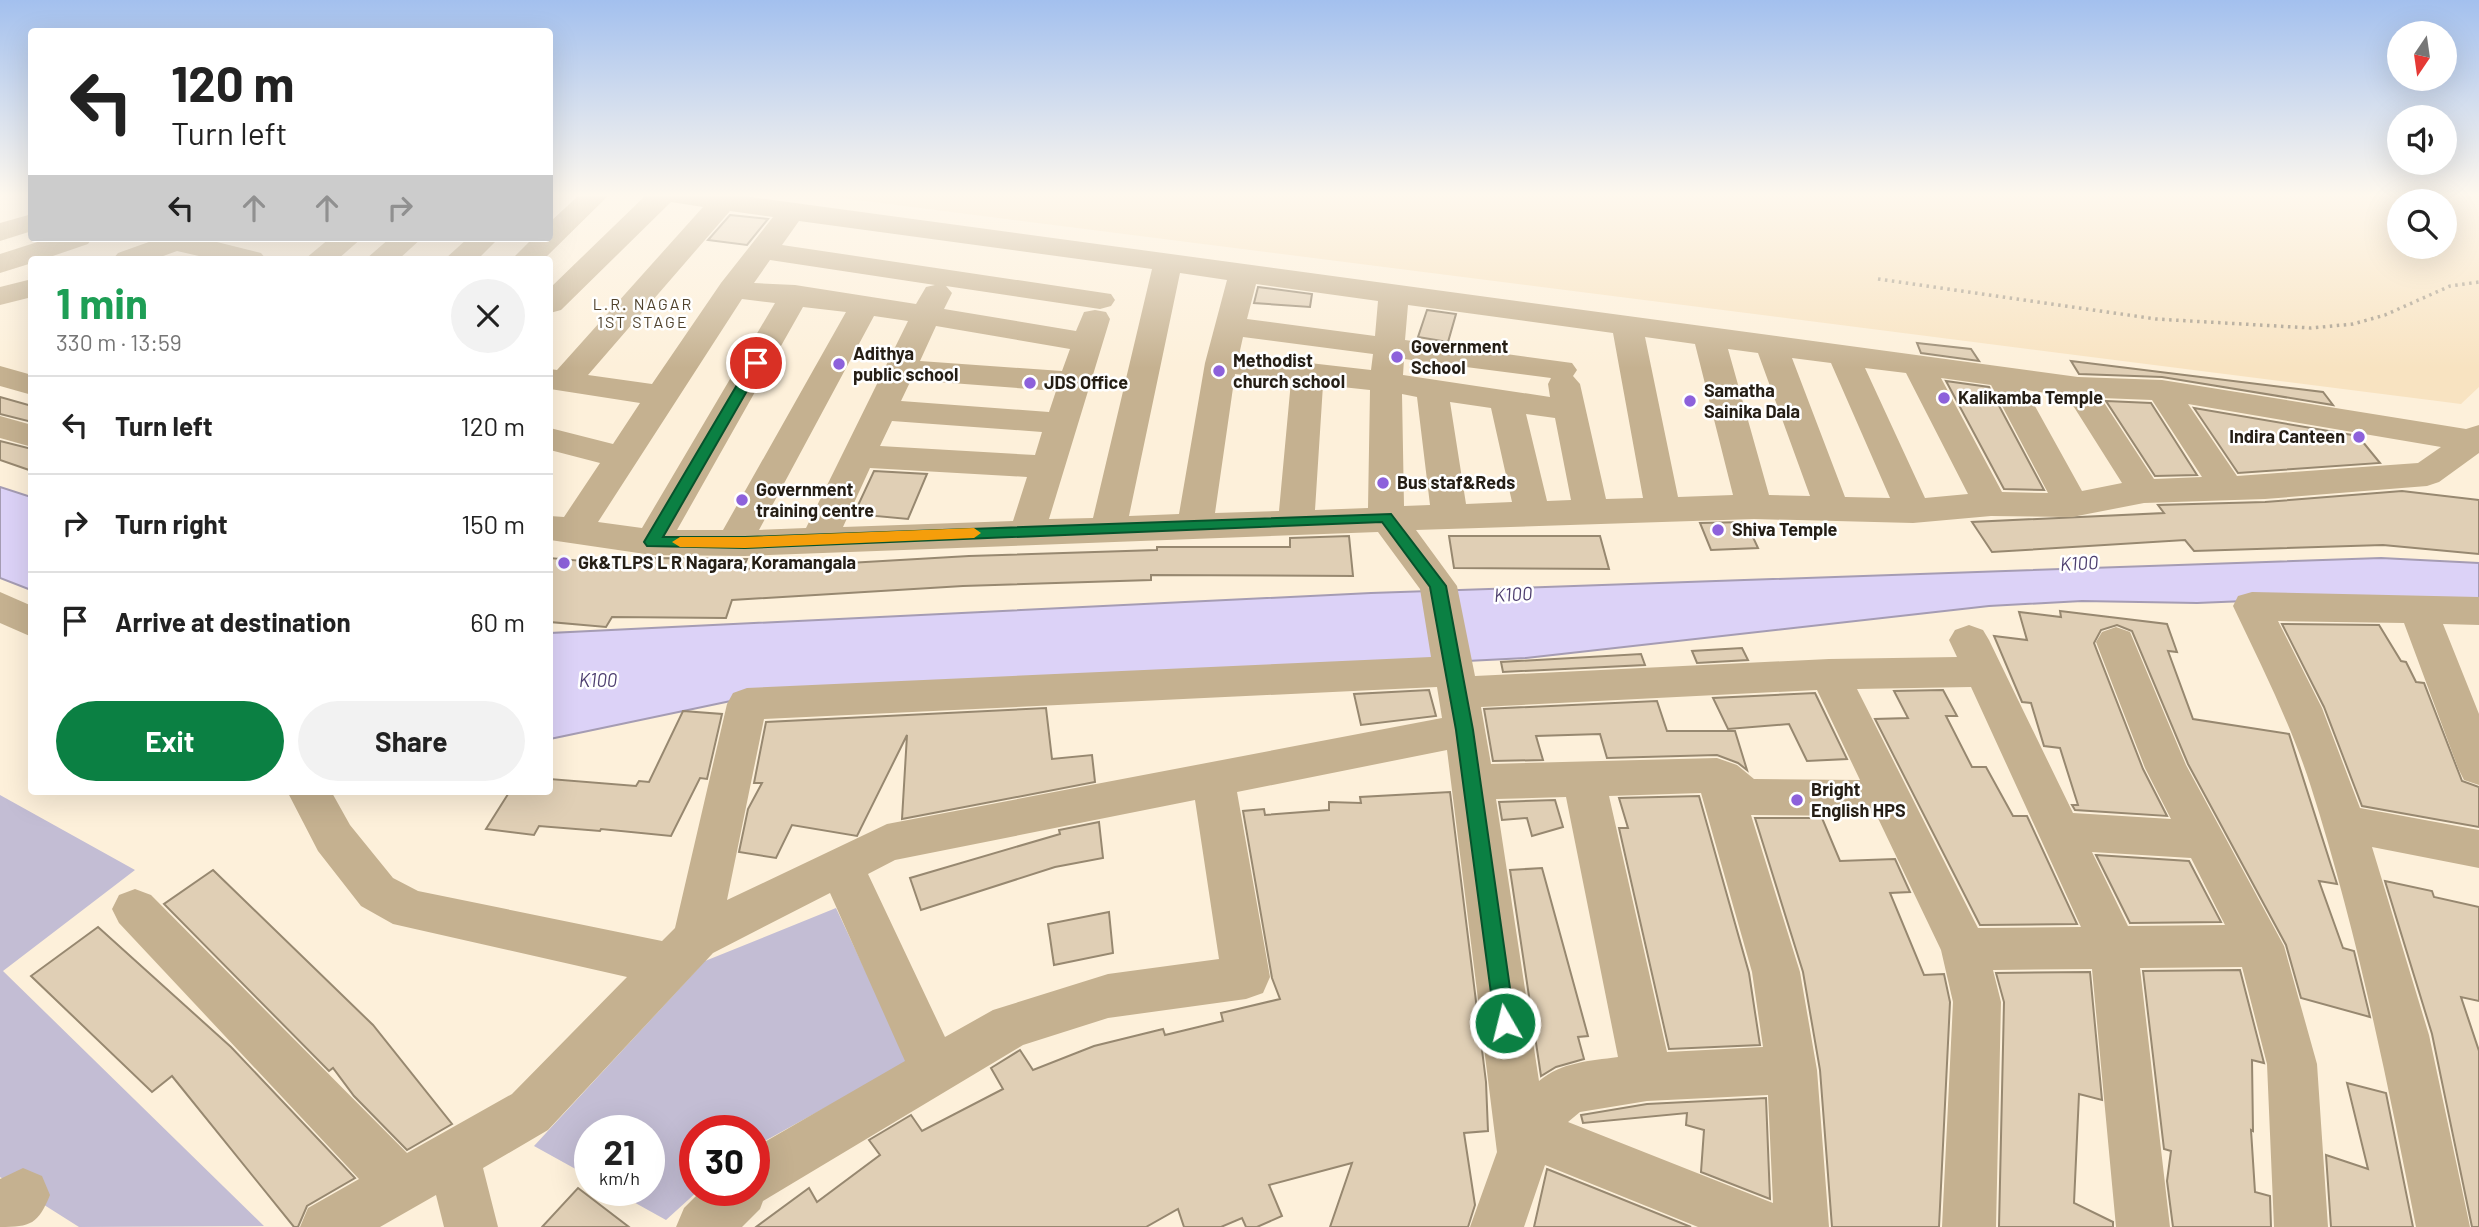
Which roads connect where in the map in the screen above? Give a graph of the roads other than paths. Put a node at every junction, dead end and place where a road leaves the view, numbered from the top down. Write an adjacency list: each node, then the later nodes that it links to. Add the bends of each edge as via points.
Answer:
1 (32, 253): 10 (street)
2 (602, 253): 19 (street)
3 (675, 253): 38 (street)
4 (758, 253): 14 (street)
5 (781, 253): 12 (street)
6 (960, 253): 12 (street)
7 (1107, 253): 8 (street)
8 (1112, 254): 9 (street); 18 (street)
9 (1168, 263): 11 (street); 71 (street)
10 (0, 264)
11 (1244, 272): 15 (street); 24 (street)
12 (944, 278): 18 (street); 22 (street)
13 (28, 289): 17 (street)
14 (732, 289): 16 (street); 45 (street)
15 (1394, 293): 23 (street); 28 (street)
16 (795, 294): 20 (street); 75 (street)
17 (0, 298): 21 (street)
18 (1100, 300): 27 (street)
19 (553, 301)
20 (865, 305): 22 (street); 76 (street)
21 (28, 308)
22 (926, 314): 27 (street); 33 (street)
23 (1549, 316): 25 (street); 34 (street)
24 (1231, 326): 28 (street); 31 (street)
25 (1627, 326): 26 (street); 62 (street)
26 (1709, 336): 29 (street); 61 (street)
27 (1087, 342): 39 (street)
28 (1390, 345): 34 (street); 40 (street)
29 (1770, 345): 30 (street); 63 (street)
30 (1843, 355): 32 (street); 64 (street)
31 (1221, 363): 35 (street); 70 (street)
32 (1918, 365): 37 (street); 59 (street)
33 (902, 370): 39 (street); 47 (street)
34 (1561, 370): 48 (street)
35 (1308, 373): 40 (street); 69 (street)
36 (0, 376): 41 (street)
37 (2002, 376): 42 (street); 60 (street)
38 (557, 380): 45 (street)
39 (1074, 382): 49 (street)
40 (1386, 382): 43 (street); 67 (street)
41 (28, 384)
42 (2078, 387): 44 (street); 58 (street)
43 (1432, 389): 46 (street); 68 (street)
44 (2162, 390): 52 (street); 57 (street)
45 (662, 396): 55 (street)
46 (1506, 400): 48 (street); 66 (street)
47 (882, 410): 49 (street); 54 (street)
48 (1570, 410): 65 (street)
49 (1061, 423): 56 (street)
50 (0, 427): 51 (street)
51 (28, 435)
52 (2475, 439): 57 (street, via 2427,474)
53 (553, 440): 55 (street)
54 (859, 456): 56 (street); 74 (street)
55 (620, 457): 72 (street)
56 (1047, 467): 73 (street)
57 (2226, 487): 58 (street)
58 (2144, 491): 60 (street)
59 (1991, 504): 60 (street); 64 (street)
60 (2072, 505)
61 (1754, 506): 62 (street); 63 (street)
62 (1663, 509): 65 (street)
63 (1832, 509): 64 (street)
64 (1913, 511)
65 (1591, 512): 66 (street)
66 (1533, 515): 68 (street)
67 (1386, 517): 68 (street); 69 (street); 83 (street, via 1438,586)
68 (1450, 518)
69 (1296, 523): 70 (street)
70 (1195, 526): 71 (street)
71 (1108, 529): 73 (street)
72 (561, 530): 75 (street)
73 (1028, 530): 74 (street)
74 (818, 540): 76 (street)
75 (652, 542): 76 (street)
76 (734, 542)
77 (0, 606): 80 (street)
78 (2418, 609): 79 (street); 84 (street); 91 (street, via 2252,606 2301,708)
79 (2479, 611)
80 (28, 621)
81 (2116, 642): 93 (street, via 2166,768)
82 (1829, 674): 83 (street); 92 (street, via 1975,656); 99 (street)
83 (1458, 698): 86 (street); 88 (street); 100 (street, via 1206,685 747,704)
84 (2479, 768)
85 (1717, 775): 87 (street); 90 (street, via 1747,797); 102 (street, via 1776,972)
86 (1213, 779): 95 (street, via 887,843); 101 (street, via 1245,977 1108,996 1010,1026)
87 (1584, 779): 88 (street); 103 (street)
88 (1472, 782): 104 (street)
89 (311, 795): 100 (street, via 334,838 377,892 409,910)
90 (1865, 798)
91 (2343, 823): 94 (street); 118 (street, via 2404,1035)
92 (2060, 831): 93 (street); 98 (street)
93 (2206, 840): 97 (street)
94 (2479, 849)
95 (841, 866): 100 (street); 101 (street)
96 (135, 909): 107 (street)
97 (2260, 946): 98 (street); 117 (street, via 2292,1064)
98 (2114, 947): 99 (street); 116 (street)
99 (1964, 949): 115 (street, via 1977,1002)
100 (683, 951): 105 (street, via 530,1112)
101 (935, 1070): 106 (street)
102 (1792, 1070): 103 (street); 114 (street)
103 (1647, 1077): 104 (street, via 1567,1089)
104 (1520, 1129): 112 (street, via 1523,1152); 113 (street)
105 (453, 1154): 107 (street); 110 (street)
106 (770, 1168)
107 (400, 1184): 109 (street)
108 (725, 1206): 111 (street)
109 (327, 1227)
110 (471, 1227)
111 (703, 1227)
112 (1497, 1227)
113 (1766, 1227)
114 (1802, 1227)
115 (1969, 1227)
116 (2143, 1227)
117 (2301, 1227)
118 (2443, 1227)

